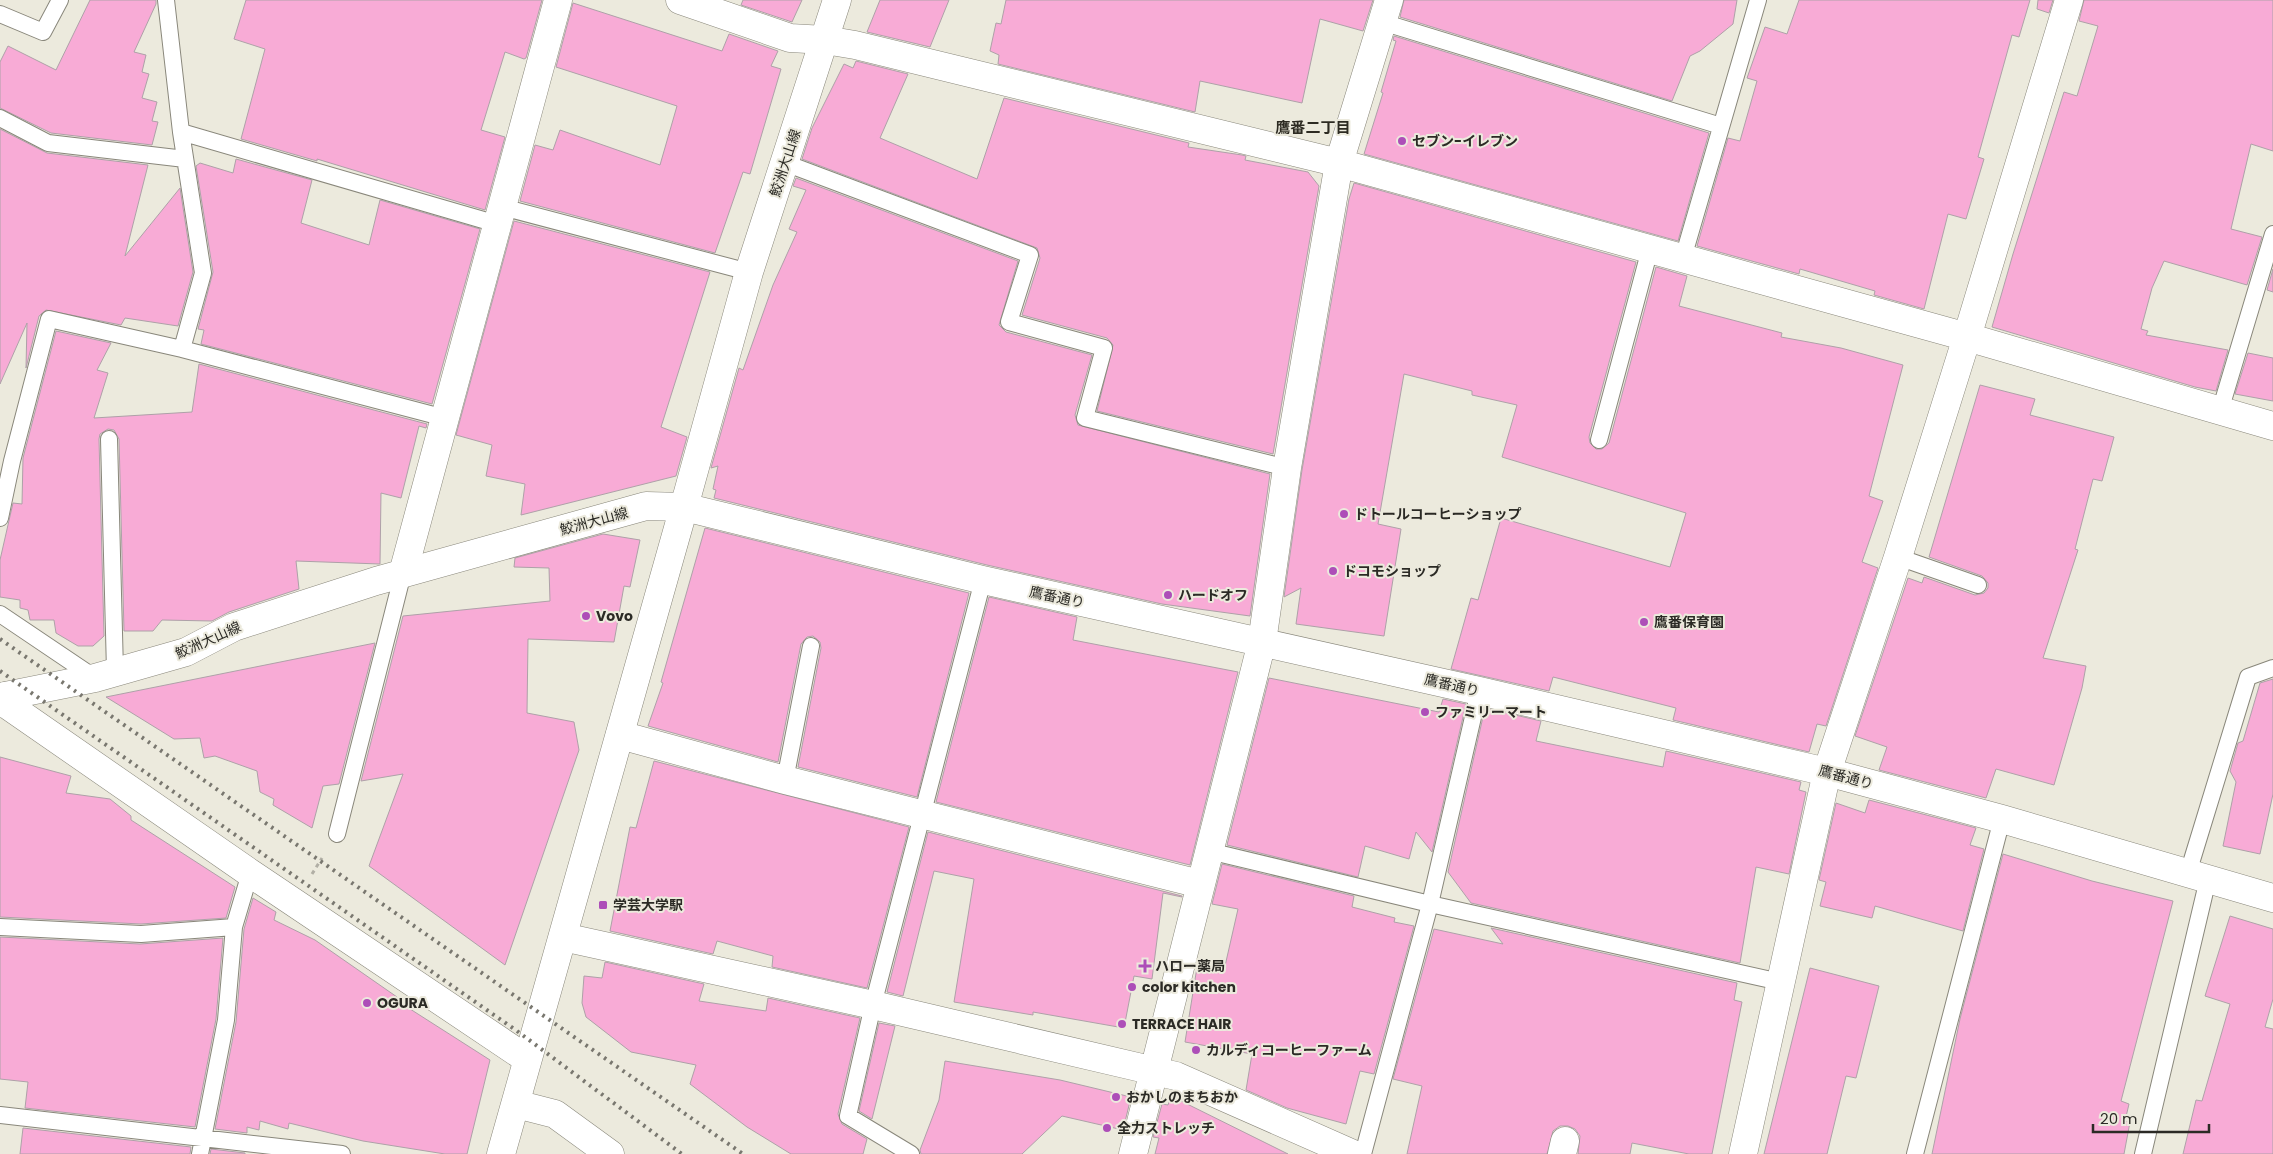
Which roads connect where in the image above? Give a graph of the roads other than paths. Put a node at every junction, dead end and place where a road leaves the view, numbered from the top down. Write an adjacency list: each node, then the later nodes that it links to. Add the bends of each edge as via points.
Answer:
1 (60, 0): 9 (lane, via 43,32)
2 (166, 0): 13 (lane)
3 (558, 0): 17 (street)
4 (680, 0): 10 (street, via 790,38)
5 (837, 0): 10 (street, 鮫洲大山線)
6 (1758, 0): 12 (lane)
7 (2069, 0): 22 (street)
8 (1386, 11): 12 (lane); 16 (street)
9 (0, 14)
10 (824, 40): 15 (street, 鮫洲大山線); 16 (street)
11 (0, 118): 14 (lane, via 48,143)
12 (1721, 126): 20 (lane)
13 (181, 132): 14 (lane); 17 (lane)
14 (185, 159): 23 (lane, via 203,273)
15 (785, 163): 21 (street, 鮫洲大山線); 29 (lane, via 1030,255 1009,322 1104,348 1085,418)
16 (1339, 163): 19 (street); 29 (street)
17 (500, 215): 21 (lane); 25 (street)
18 (2273, 234): 24 (lane)
19 (1650, 249): 20 (street); 28 (lane)
20 (1683, 258): 22 (street)
21 (749, 272): 30 (street, 鮫洲大山線)
22 (1967, 337): 24 (street); 32 (street)
23 (182, 349): 25 (lane); 31 (lane, via 49,318)
24 (2220, 411): 26 (street)
25 (445, 418): 33 (street)
26 (2273, 426)
27 (108, 439): 40 (lane)
28 (1599, 440)
29 (1287, 468): 37 (street)
30 (684, 507): 33 (street, 鮫洲大山線, via 646,506); 34 (street, 鷹番通り); 43 (street)
31 (0, 518)
32 (1898, 557): 35 (lane); 44 (street)
33 (403, 573): 40 (street, 鮫洲大山線, via 234,627 186,652); 48 (lane)
34 (983, 580): 37 (street, 鷹番通り); 46 (lane)
35 (1978, 586)
36 (0, 614): 40 (lane)
37 (1262, 642): 41 (street, 鷹番通り); 49 (street)
38 (811, 646): 45 (lane)
39 (2273, 668): 51 (lane, via 2248,677)
40 (105, 675): 42 (street, 鮫洲大山線)
41 (1479, 691): 44 (street, 鷹番通り); 54 (lane)
42 (3, 697): 50 (street, via 9,706)
43 (620, 735): 45 (street); 57 (street)
44 (1828, 772): 47 (street, 鷹番通り); 58 (street)
45 (785, 780): 46 (street)
46 (922, 813): 52 (street); 59 (lane)
47 (2002, 820): 51 (street, 鷹番通り); 74 (lane)
48 (337, 834)
49 (1209, 851): 52 (street); 54 (lane)
50 (250, 873): 56 (lane); 60 (street)
51 (2198, 876): 53 (street, 鷹番通り); 75 (lane)
52 (1200, 884): 61 (street)
53 (2273, 898)
54 (1430, 904): 58 (lane); 72 (lane)
55 (0, 926): 56 (lane, via 141,934)
56 (234, 927): 64 (lane, via 226,1020)
57 (563, 937): 59 (street); 60 (street)
58 (1780, 982): 73 (street)
59 (873, 1005): 61 (street); 69 (lane, via 848,1116)
60 (527, 1060): 62 (street)
61 (1154, 1071): 70 (street); 71 (street, via 1176,1076)
62 (516, 1104): 67 (street); 68 (street, via 555,1114)
63 (0, 1115): 64 (lane)
64 (204, 1138): 65 (lane); 66 (lane)
65 (200, 1154)
66 (342, 1154)
67 (501, 1154)
68 (610, 1154)
69 (911, 1154)
70 (1133, 1154)
71 (1353, 1154)
72 (1363, 1154)
73 (1743, 1154)
74 (1915, 1154)
75 (2143, 1154)

